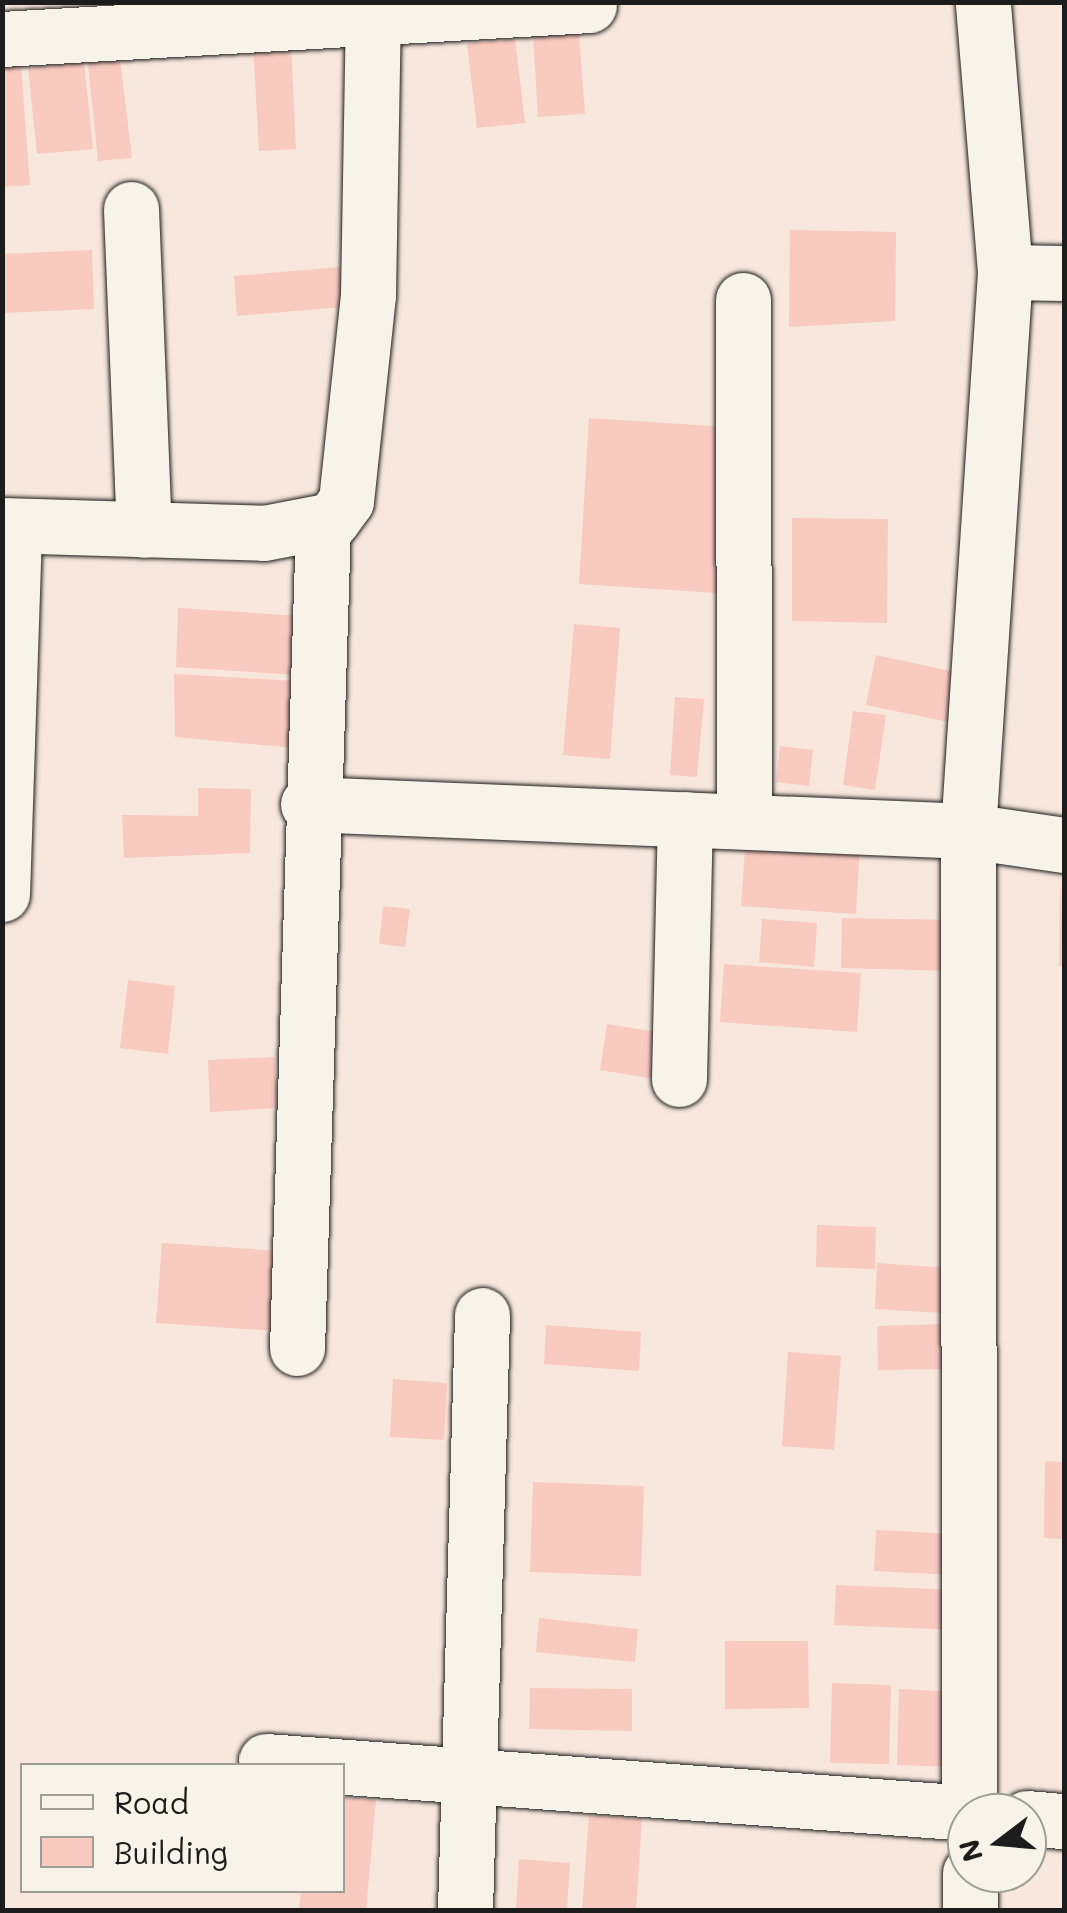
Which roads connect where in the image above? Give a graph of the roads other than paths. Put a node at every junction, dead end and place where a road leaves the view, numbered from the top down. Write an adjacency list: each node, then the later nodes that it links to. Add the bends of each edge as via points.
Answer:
1 (982, 2): 6 (street)
2 (589, 5): 3 (street)
3 (373, 19): 4 (street); 10 (street, via 368,295 346,501)
4 (2, 39)
5 (130, 209): 11 (street)
6 (1005, 272): 7 (street); 15 (street)
7 (1064, 273)
8 (742, 300): 14 (street)
9 (8, 526): 11 (street); 17 (street)
10 (323, 526): 11 (street); 12 (street)
11 (144, 530)
12 (308, 804): 13 (street); 20 (street)
13 (686, 819): 14 (street); 18 (street)
14 (744, 821): 15 (street)
15 (968, 831): 16 (street); 25 (street)
16 (1064, 845)
17 (2, 894)
18 (679, 1079)
19 (482, 1316): 24 (street)
20 (296, 1348)
21 (266, 1761): 22 (street)
22 (302, 1763)
23 (345, 1765): 24 (street)
24 (464, 1772): 26 (street); 27 (street)
25 (970, 1793)
26 (947, 1811)
27 (465, 1910)

